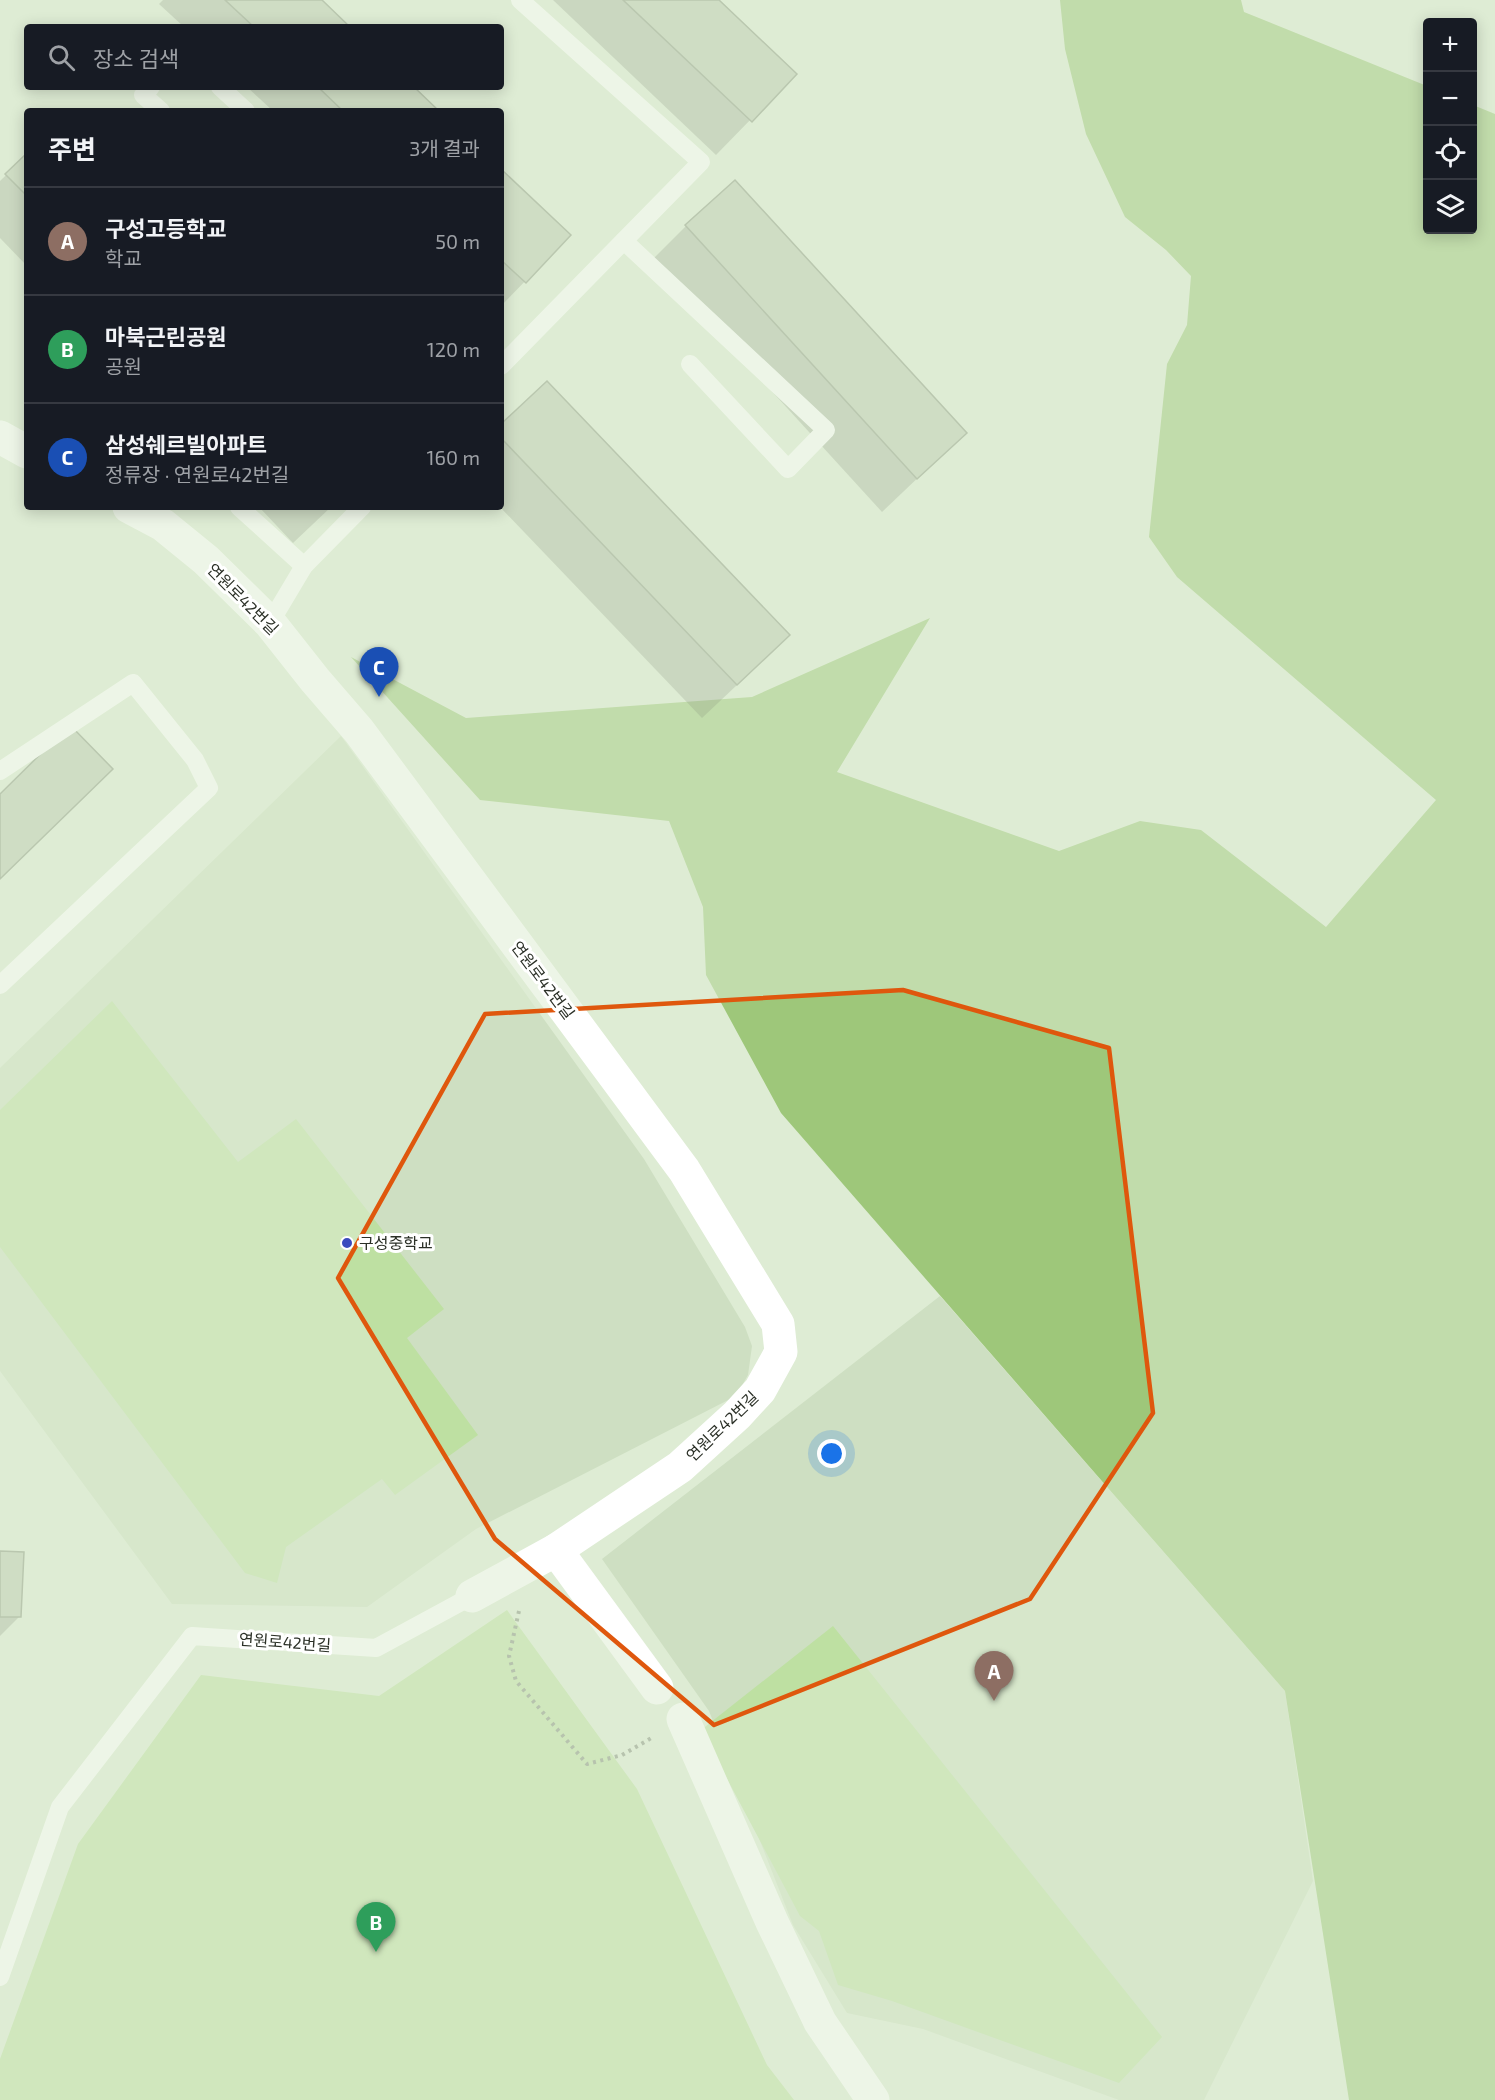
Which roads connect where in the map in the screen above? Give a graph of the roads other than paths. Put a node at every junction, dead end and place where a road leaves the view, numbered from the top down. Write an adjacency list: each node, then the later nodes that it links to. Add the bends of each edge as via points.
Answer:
1 (520, 0): 6 (lane, via 701,162)
2 (149, 90): 4 (lane, via 143,95)
3 (223, 90): 5 (lane)
4 (158, 108)
5 (243, 108)
6 (624, 241): 7 (lane); 8 (lane, via 826,430 788,469)
7 (504, 363)
8 (690, 364)
9 (0, 437): 10 (street)
10 (24, 450)
11 (135, 510): 15 (street, 연원로42번길, via 163,525 197,553)
12 (242, 510): 14 (lane)
13 (359, 510): 14 (lane)
14 (304, 566): 15 (lane)
15 (270, 623): 18 (street, 연원로42번길, via 359,731 684,1170 778,1324 781,1352 760,1390 737,1415 680,1467)
16 (0, 771): 17 (lane, via 133,683 195,760 209,788)
17 (0, 985)
18 (556, 1550): 19 (street, 연원로42번길); 20 (street)
19 (472, 1596): 22 (lane, 연원로42번길, via 376,1648 192,1636 60,1807)
20 (657, 1688)
21 (683, 1719): 23 (street, via 820,2022)
22 (0, 1977)
23 (873, 2100)

